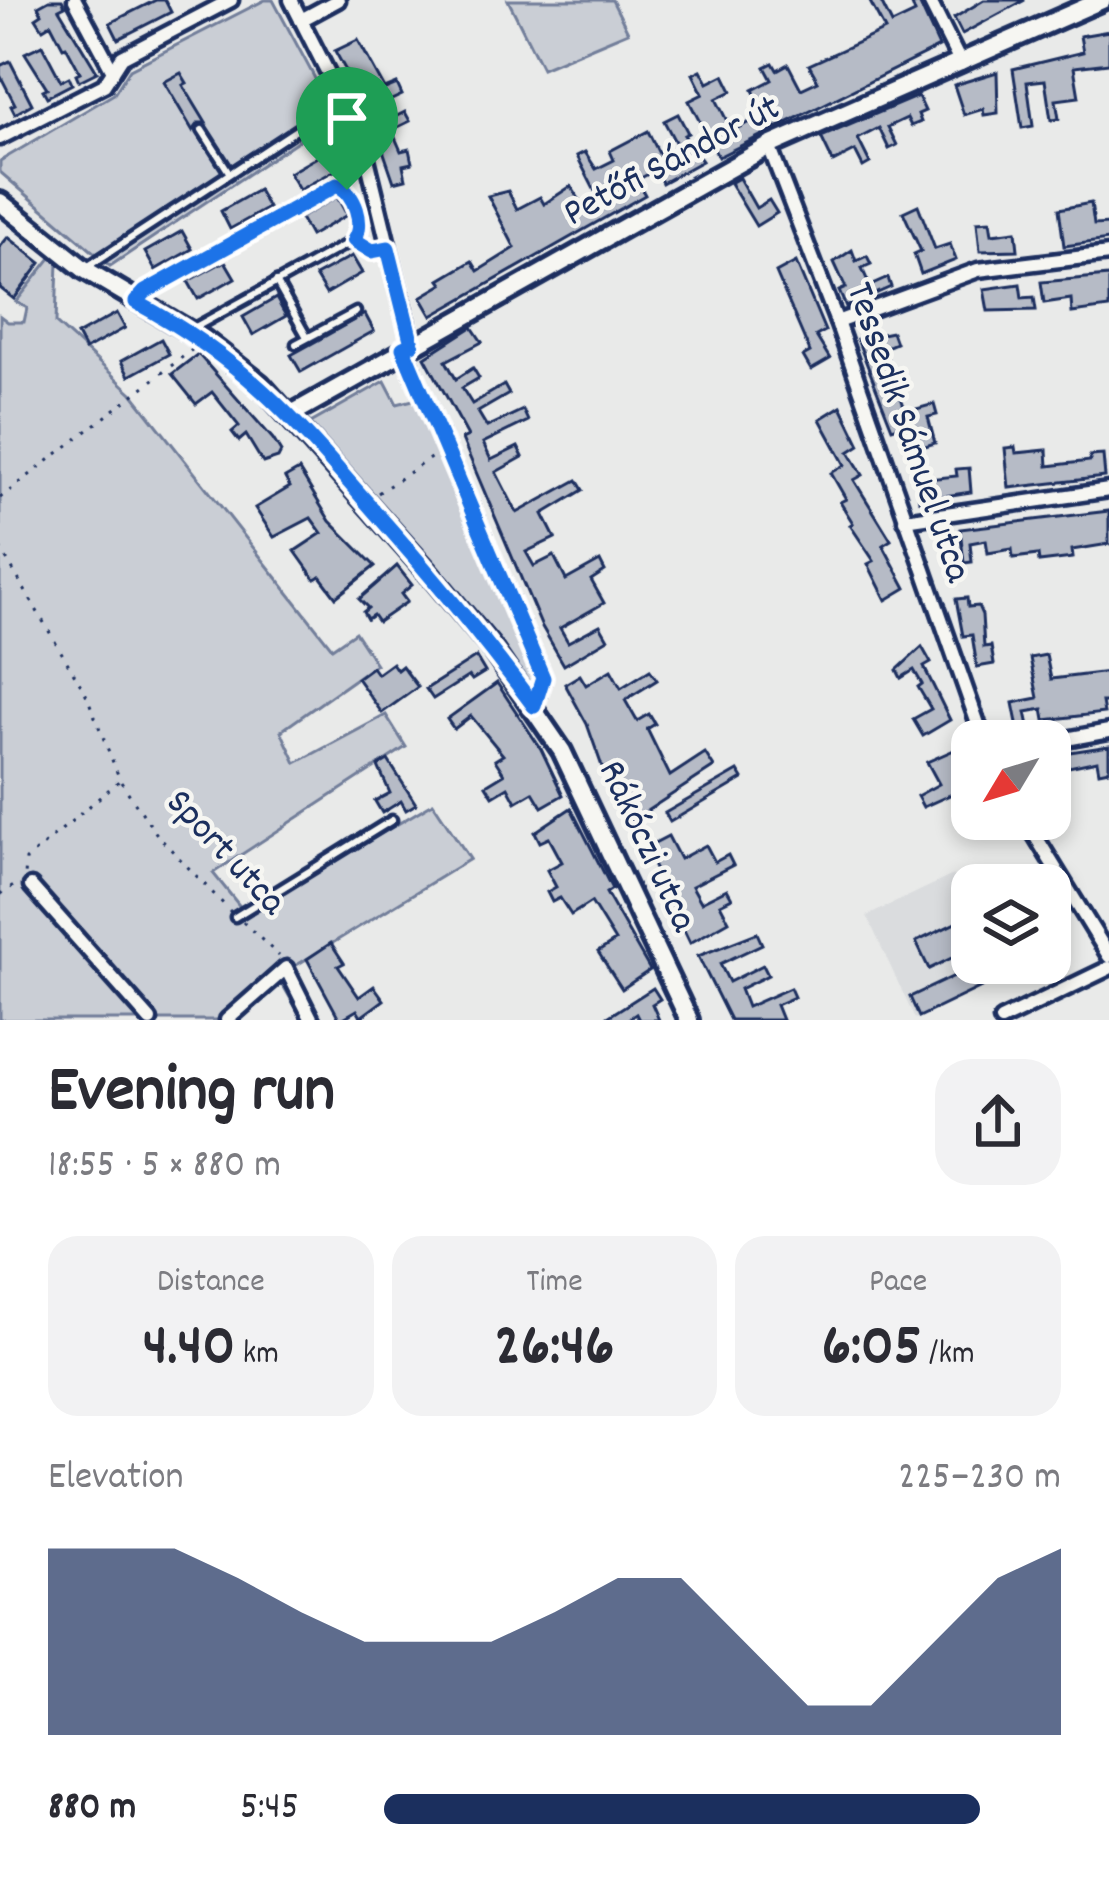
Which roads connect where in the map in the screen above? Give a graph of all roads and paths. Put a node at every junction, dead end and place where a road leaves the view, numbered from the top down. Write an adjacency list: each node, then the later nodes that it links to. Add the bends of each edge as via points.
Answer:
1 (75, 0): 9 (street)
2 (231, 0): 9 (street)
3 (291, 0): 7 (street, Rákóczi utca)
4 (338, 0): 7 (street)
5 (929, 0): 8 (street)
6 (1102, 0): 8 (main road, Petőfi Sándor út)
7 (301, 20): 10 (street, Rákóczi utca)
8 (961, 64): 13 (main road, Petőfi Sándor út)
9 (110, 66): 12 (street, via 104,85)
10 (343, 99): 14 (lane); 25 (street, Rákóczi utca, via 369,162)
11 (202, 130): 14 (lane)
12 (0, 138)
13 (770, 146): 21 (street, Tessedik Sámuel utca); 25 (main road, Petőfi Sándor út)
14 (229, 172): 17 (lane)
15 (0, 202): 17 (main road, Rákóczi utca)
16 (1109, 254): 21 (street, via 977,271)
17 (84, 269): 19 (main road, Rákóczi utca)
18 (276, 282): 19 (lane, via 358,234 344,188 327,187); 22 (lane); 23 (lane)
19 (136, 302): 22 (main road, Rákóczi utca)
20 (356, 312): 23 (lane)
21 (837, 322): 31 (street, Tessedik Sámuel utca)
22 (196, 335): 26 (main road, Rákóczi utca); 29 (path)
23 (308, 338): 24 (lane)
24 (296, 344)
25 (408, 346): 26 (main road, Petőfi Sándor út); 27 (street, Rákóczi utca)
26 (290, 415): 30 (main road, Rákóczi utca)
27 (445, 447): 30 (path); 33 (street, Rákóczi utca, via 543,678)
28 (1109, 490): 31 (street)
29 (0, 499)
30 (365, 500): 33 (main road, Rákóczi utca)
31 (905, 520): 34 (street, Tessedik Sámuel utca)
32 (0, 548): 37 (path, Sport utca, via 86,694)
33 (534, 706): 49 (main road, Rákóczi utca, via 602,827)
34 (976, 720)
35 (1109, 731): 36 (street)
36 (1071, 738)
37 (120, 780): 40 (path, Sport utca, via 26,860); 42 (path, Sport utca, via 158,836)
38 (392, 820): 42 (lane)
39 (1038, 840): 43 (street)
40 (31, 886): 41 (path); 46 (street)
41 (0, 894)
42 (235, 917): 44 (path, Sport utca)
43 (1109, 956)
44 (286, 968): 47 (street, Sport utca); 48 (street, Sport utca)
45 (1109, 968): 50 (street)
46 (150, 1020)
47 (227, 1020)
48 (312, 1020)
49 (689, 1020)
50 (1001, 1020)

